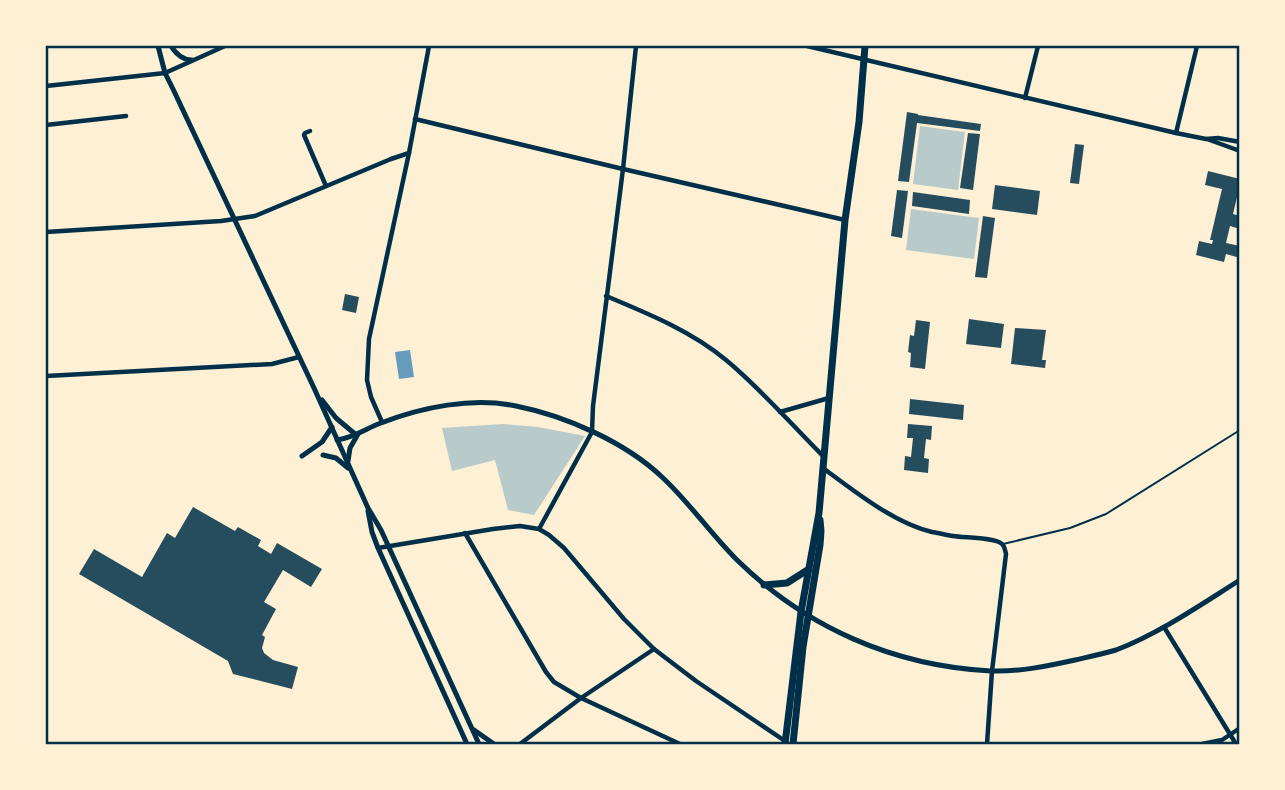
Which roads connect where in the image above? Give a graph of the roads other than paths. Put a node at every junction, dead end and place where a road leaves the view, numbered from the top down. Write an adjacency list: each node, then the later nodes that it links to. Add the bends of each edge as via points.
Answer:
1 (158, 46): 12 (street)
2 (171, 46): 11 (street, via 178,55)
3 (225, 46): 11 (street)
4 (429, 46): 16 (street)
5 (636, 46): 24 (street)
6 (807, 46): 10 (street)
7 (865, 46): 10 (main road)
8 (1038, 46): 14 (street)
9 (1197, 46): 19 (street)
10 (865, 59): 14 (street); 27 (main road)
11 (192, 60): 12 (street)
12 (166, 73): 13 (street); 26 (street)
13 (46, 86)
14 (1026, 98): 19 (street)
15 (126, 116): 17 (street)
16 (415, 119): 23 (street); 24 (street)
17 (46, 125)
18 (310, 131): 25 (street, via 304,135)
19 (1176, 133): 20 (street)
20 (1206, 139): 21 (street); 22 (street)
21 (1240, 142)
22 (1240, 150)
23 (409, 153): 25 (street); 35 (street, via 369,339 367,380)
24 (623, 169): 27 (street); 29 (street)
25 (326, 186): 26 (street)
26 (235, 220): 28 (street); 30 (street)
27 (845, 220): 33 (main road)
28 (46, 232)
29 (606, 296): 34 (street, via 704,344); 38 (street)
30 (299, 357): 31 (street, via 272,364); 32 (street)
31 (46, 376)
32 (314, 388): 36 (street); 39 (street, via 335,418)
33 (829, 398): 34 (street); 43 (main road)
34 (779, 412): 43 (street)
35 (382, 422): 38 (street, via 449,406 495,403 539,412); 39 (street)
36 (332, 427): 40 (street); 42 (street, via 322,442)
37 (1240, 430): 51 (lane, via 1106,514)
38 (592, 432): 49 (street); 56 (street, via 654,469)
39 (357, 433): 40 (street); 44 (street)
40 (339, 443): 44 (street)
41 (323, 455): 46 (street, via 336,458)
42 (302, 456)
43 (824, 457): 45 (main road)
44 (348, 463): 46 (street)
45 (823, 467): 48 (main road); 51 (street, via 910,524)
46 (352, 473): 47 (street)
47 (368, 508): 52 (street); 53 (street)
48 (819, 513): 54 (main road); 57 (main road, via 820,545)
49 (539, 529): 50 (street, via 520,526); 59 (street, via 564,548)
50 (465, 533): 52 (street); 61 (street, via 546,672)
51 (1003, 544): 60 (street, via 1006,554)
52 (388, 546): 53 (street); 63 (street)
53 (378, 548): 67 (street)
54 (809, 569): 56 (main road, via 787,583); 57 (main road)
55 (1240, 580): 58 (street)
56 (764, 585): 57 (street)
57 (805, 614): 60 (street, via 876,649); 66 (main road); 72 (main road)
58 (1164, 627): 60 (street, via 1104,653); 64 (street)
59 (654, 649): 61 (street); 66 (street)
60 (992, 671): 73 (street)
61 (581, 698): 70 (street); 71 (street)
62 (1240, 728): 64 (street)
63 (471, 729): 68 (street); 69 (street)
64 (1230, 734): 65 (street); 75 (street)
65 (1221, 742): 74 (street)
66 (785, 743)
67 (467, 744)
68 (479, 744)
69 (494, 744)
70 (520, 744)
71 (680, 744)
72 (793, 744)
73 (987, 744)
74 (1202, 744)
75 (1236, 744)

